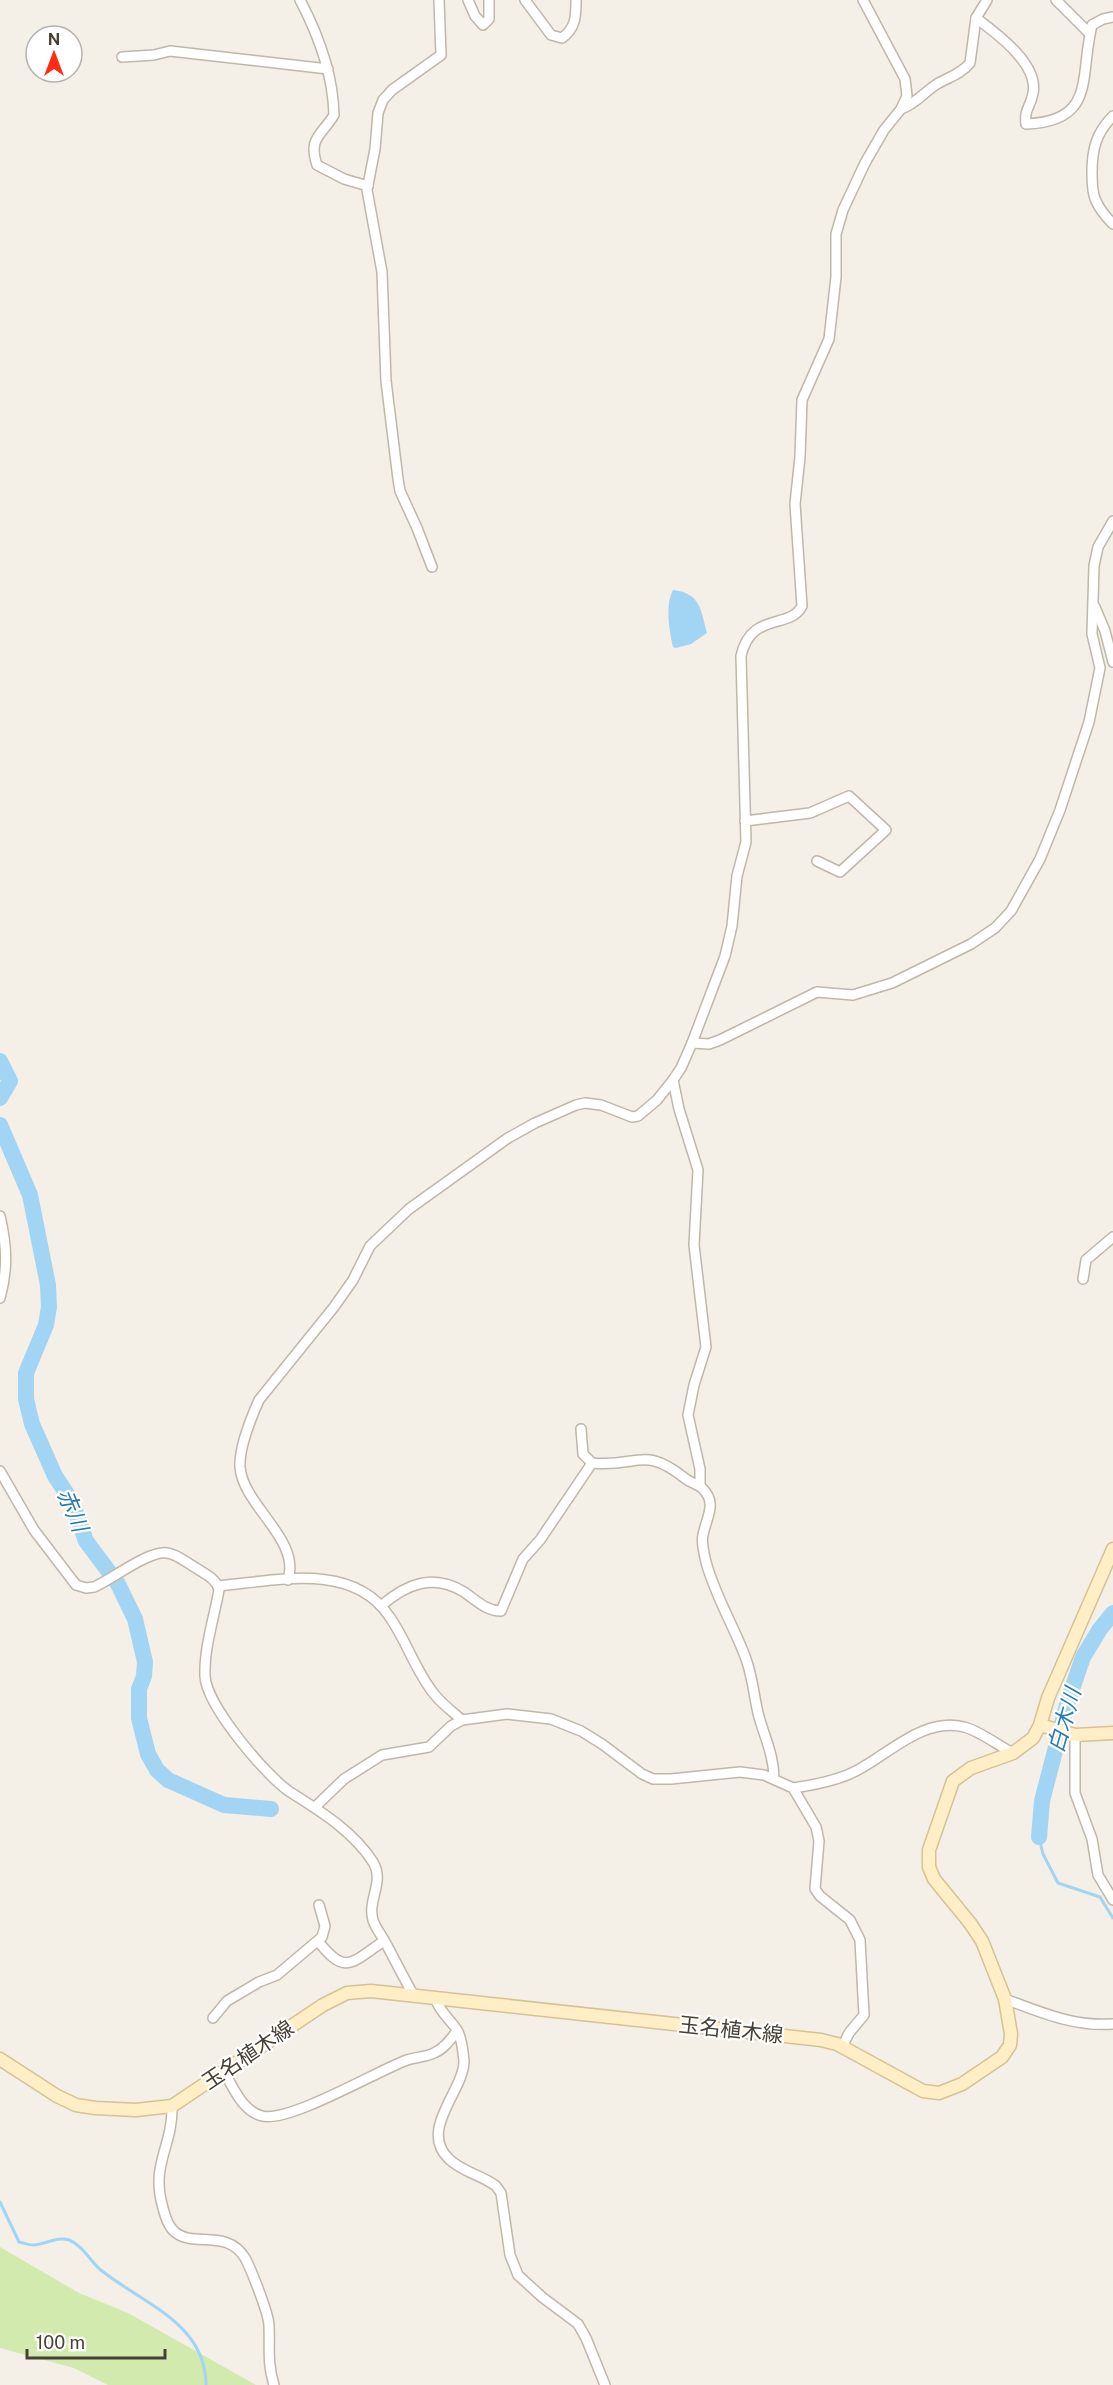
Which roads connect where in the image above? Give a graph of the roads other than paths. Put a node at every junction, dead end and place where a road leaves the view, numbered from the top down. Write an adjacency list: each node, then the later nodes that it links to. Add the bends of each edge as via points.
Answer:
1 (300, 0): 14 (street)
2 (439, 0): 17 (street, via 441,55 383,100)
3 (468, 0): 4 (street, via 483,26 489,19)
4 (489, 0)
5 (525, 0): 6 (street, via 551,35 562,38 571,32 576,20)
6 (576, 0)
7 (863, 0): 15 (street, via 905,79 907,96)
8 (987, 0): 11 (street)
9 (1056, 0): 12 (street)
10 (1113, 17): 12 (street, via 1092,26)
11 (976, 18): 12 (street, via 1006,41 1033,80 1033,94 1024,112 1026,124 1048,123 1080,101); 15 (street, via 970,63)
12 (1090, 34)
13 (122, 57): 14 (street, via 170,51)
14 (328, 69): 17 (street, via 334,115 314,140 317,165)
15 (901, 109): 23 (street, via 872,149 838,222 829,339 802,400 795,504 802,606 794,615 756,629 745,639 741,656)
16 (1113, 116): 18 (street, via 1103,127 1092,152 1092,183 1095,199)
17 (368, 186): 20 (street, via 383,282 386,381 400,491)
18 (1113, 224)
19 (1113, 521): 21 (street, via 1098,547)
20 (432, 567)
21 (1093, 602): 22 (street); 25 (street, via 1092,634 1100,668 1089,722 1044,849 1011,911 971,944 892,983 853,995 817,992 720,1040)
22 (1113, 662)
23 (745, 821): 24 (street, via 810,813 849,796 886,830 840,872); 25 (street, via 746,842 725,956)
24 (817, 861)
25 (692, 1043): 26 (street)
26 (673, 1080): 34 (street, via 698,1170 694,1245 706,1347 688,1416); 36 (street, via 638,1116 585,1103 521,1130 409,1209 370,1246 334,1307 258,1400 242,1452 240,1466 246,1487 290,1559)
27 (0, 1216): 30 (street, via 7,1258)
28 (1113, 1237): 29 (street, via 1086,1260)
29 (1083, 1279)
30 (0, 1298)
31 (581, 1429): 32 (street, via 584,1454)
32 (592, 1463): 34 (street, via 649,1458 667,1464); 38 (street, via 523,1559 501,1611 483,1606 461,1590 425,1582 410,1585)
33 (0, 1471): 37 (street, via 34,1530 76,1585 94,1587 162,1552 207,1575)
34 (700, 1486): 44 (street, via 711,1508 702,1536 707,1563 749,1666)
35 (1113, 1549): 40 (main road, via 1047,1698)
36 (288, 1580): 37 (street); 38 (street, via 354,1585)
37 (218, 1586): 46 (street, via 206,1663 207,1689 216,1707 268,1772)
38 (381, 1606): 39 (street, via 420,1674 435,1695)
39 (462, 1720): 44 (street, via 507,1714 551,1719 581,1731 653,1779 740,1772); 46 (street, via 429,1747 382,1755 367,1762)
40 (1040, 1725): 42 (main road); 43 (main road, 玉名植木線, via 1033,1738)
41 (1113, 1733): 42 (main road)
42 (1072, 1734): 47 (street, via 1075,1793 1092,1839 1098,1875)
43 (1013, 1753): 45 (street, via 965,1727 941,1726 910,1737 856,1771 832,1781); 52 (main road, 玉名植木線, via 971,1768 953,1781 929,1850 934,1879 982,1941)
44 (774, 1779): 45 (street)
45 (793, 1788): 57 (street, via 816,1827 819,1841 815,1889 850,1920 862,1950 864,2015)
46 (315, 1808): 50 (street, via 352,1838 374,1864 378,1880 373,1918)
47 (1113, 1900)
48 (319, 1905): 49 (street, via 325,1926)
49 (318, 1941): 50 (street, via 331,1958 343,1963 355,1960); 54 (street, via 277,1975 227,2001)
50 (384, 1941): 51 (street)
51 (414, 1996): 53 (main road, 玉名植木線); 59 (main road, 玉名植木線, via 371,1991 347,1993)
52 (1005, 1999): 55 (street, via 1065,2020); 57 (main road, 玉名植木線, via 1011,2034 1002,2058 962,2084 939,2093 923,2091)
53 (436, 2000): 56 (street); 57 (main road, 玉名植木線, via 796,2037)
54 (213, 2018)
55 (1113, 2024)
56 (457, 2031): 59 (street, via 435,2053 408,2060 275,2116 261,2116 247,2107); 62 (street, via 464,2067 442,2115 443,2151 452,2162 496,2186 503,2201 518,2275 578,2324)
57 (842, 2047)
58 (0, 2059): 60 (main road, 玉名植木線, via 76,2104 136,2110)
59 (224, 2072): 60 (main road, 玉名植木線)
60 (172, 2106): 61 (street, via 172,2125 159,2165 158,2192 164,2212 175,2232 225,2242 236,2247 244,2258 269,2324 268,2367)
61 (274, 2385)
62 (605, 2385)

